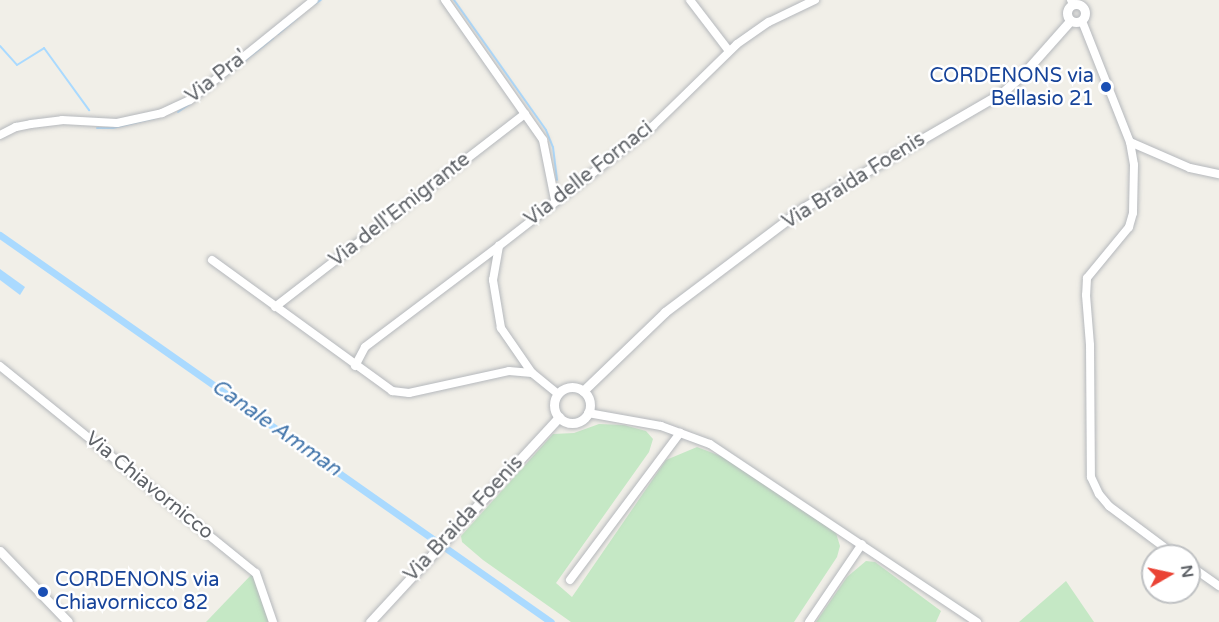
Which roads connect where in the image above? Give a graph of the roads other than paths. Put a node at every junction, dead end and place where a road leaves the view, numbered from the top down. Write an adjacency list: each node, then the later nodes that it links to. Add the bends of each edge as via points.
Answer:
1 (314, 0): 10 (street, Via Pra', via 178,106 124,122 62,120 16,127)
2 (445, 0): 9 (street)
3 (690, 0): 8 (street)
4 (815, 0): 8 (street, Via delle Fornaci, via 769,22)
5 (1078, 2): 6 (street, via 1067,11); 7 (street, via 1085,12)
6 (1070, 21): 7 (street); 20 (street, Via Braida Foenis, via 1004,92 803,208 665,312)
7 (1082, 21): 11 (street)
8 (729, 51): 13 (street, Via delle Fornaci, via 653,126)
9 (525, 114): 13 (street, via 543,140); 16 (street, Via dell'Emigrante)
10 (0, 135)
11 (1130, 142): 12 (street, via 1190,168); 26 (street, via 1135,189 1129,227 1087,278 1091,477 1109,506)
12 (1219, 174)
13 (555, 200): 14 (street, Via delle Fornaci)
14 (499, 246): 18 (street, Via delle Fornaci, via 365,347); 19 (street, via 494,280 501,328)
15 (212, 260): 16 (street)
16 (274, 306): 18 (street)
17 (0, 366): 33 (street, Via Chiavornicco, via 256,573)
18 (355, 366): 19 (street, via 392,391 409,393 509,371)
19 (532, 373): 21 (street)
20 (583, 391): 21 (street, via 572,387); 22 (street, via 589,400)
21 (558, 394): 23 (street, via 554,406)
22 (588, 413): 23 (street, via 576,423); 24 (street)
23 (559, 417): 31 (street, Via Braida Foenis)
24 (680, 433): 25 (street, via 710,444); 29 (street)
25 (862, 544): 34 (street); 35 (street)
26 (1160, 544)
27 (0, 551): 32 (street)
28 (1201, 573): 30 (street)
29 (570, 580)
30 (1219, 586)
31 (372, 621)
32 (68, 622)
33 (273, 622)
34 (809, 622)
35 (977, 622)

